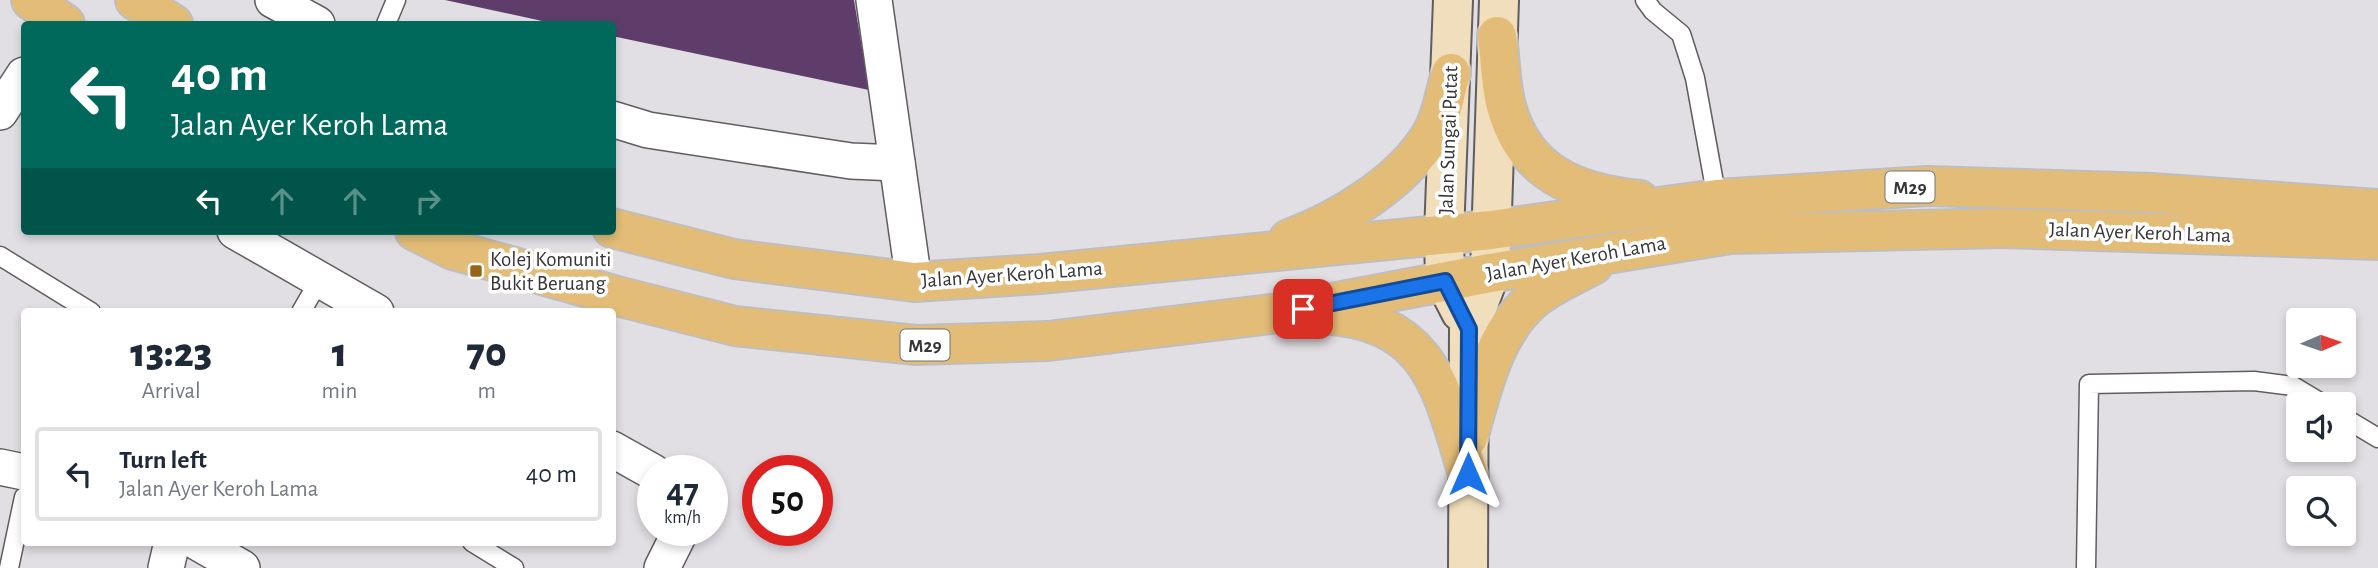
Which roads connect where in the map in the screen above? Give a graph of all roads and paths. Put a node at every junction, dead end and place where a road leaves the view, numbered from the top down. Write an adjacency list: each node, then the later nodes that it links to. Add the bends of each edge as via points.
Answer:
1 (135, 0): 8 (main road)
2 (274, 0): 9 (street)
3 (396, 0): 10 (lane)
4 (874, 0): 13 (street)
5 (1453, 0): 11 (main road, Jalan Sungai Putat)
6 (1645, 0): 14 (lane, via 1681,34 1695,78)
7 (1498, 18): 15 (main road, via 1506,105 1533,160 1547,172 1583,188); 18 (main road)
8 (168, 21)
9 (312, 21)
10 (387, 21)
11 (1451, 74): 19 (main road, Jalan Sungai Putat); 24 (main road, via 1432,134 1397,174 1345,213)
12 (616, 120): 13 (street, via 648,130 851,161)
13 (897, 163): 29 (street)
14 (1717, 199): 15 (main road, Jalan Ayer Keroh Lama / M29); 16 (main road, Jalan Ayer Keroh Lama / M29, via 1927,186 2151,193)
15 (1665, 206): 18 (main road, Jalan Ayer Keroh Lama / M29)
16 (2378, 209)
17 (616, 229): 29 (main road, Jalan Ayer Keroh Lama / M29, via 734,259)
18 (1491, 230): 19 (main road, Jalan Ayer Keroh Lama / M29); 26 (main road)
19 (1444, 234): 24 (main road, Jalan Ayer Keroh Lama / M29); 28 (main road, Jalan Sungai Putat)
20 (242, 235): 27 (street)
21 (423, 235): 33 (main road, Jalan Ayer Keroh Lama / M29, via 453,250 735,326 916,345 1048,341)
22 (2378, 240): 23 (main road, Jalan Ayer Keroh Lama / M29, via 2004,228 1730,234)
23 (1659, 244): 26 (main road, Jalan Ayer Keroh Lama / M29); 39 (main road, via 1594,265 1537,296 1521,311 1495,352)
24 (1251, 253): 29 (main road, Jalan Ayer Keroh Lama / M29)
25 (0, 256): 30 (lane)
26 (1490, 272): 28 (main road, Jalan Ayer Keroh Lama / M29); 34 (main road)
27 (320, 279): 31 (lane); 32 (street)
28 (1445, 281): 33 (main road, Jalan Ayer Keroh Lama / M29); 34 (main road)
29 (914, 282)
30 (84, 308)
31 (303, 308)
32 (369, 308)
33 (1279, 313): 39 (main road, via 1335,315 1398,333 1440,388)
34 (1469, 329): 39 (main road)
35 (2304, 392): 54 (lane, via 2294,386 2254,381 2089,384)
36 (2356, 425): 37 (lane)
37 (2378, 438)
38 (616, 451): 40 (street)
39 (1468, 456): 53 (main road)
40 (637, 463)
41 (0, 467): 42 (street)
42 (21, 471)
43 (21, 512): 48 (lane)
44 (171, 546): 49 (street)
45 (204, 546): 50 (street)
46 (478, 546): 51 (lane)
47 (673, 546): 52 (street)
48 (9, 568)
49 (166, 568)
50 (242, 568)
51 (514, 568)
52 (662, 568)
53 (1468, 568)
54 (2086, 568)

